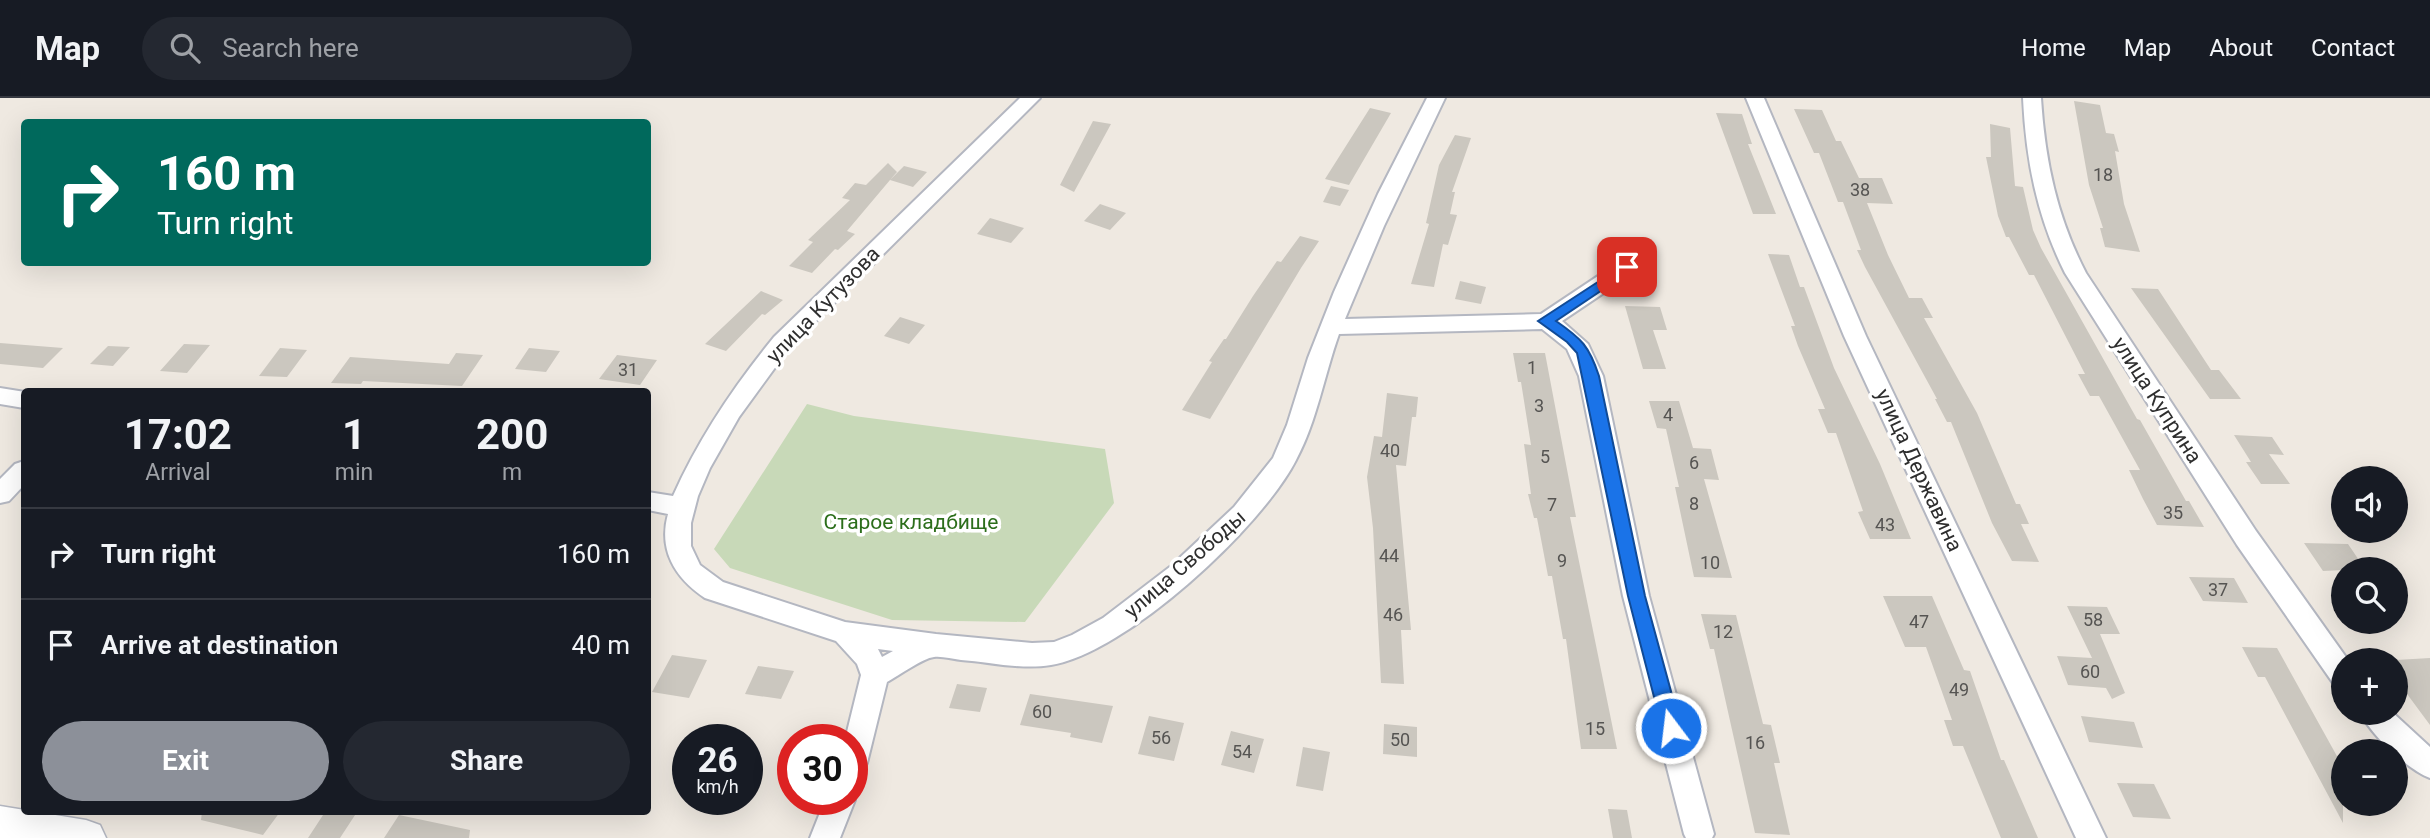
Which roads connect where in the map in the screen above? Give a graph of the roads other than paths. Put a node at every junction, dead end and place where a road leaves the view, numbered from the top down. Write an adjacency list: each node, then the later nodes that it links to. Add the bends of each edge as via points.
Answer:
1 (1031, 98): 13 (street, улица Кутузова, via 782,342 754,376 697,469)
2 (1436, 98): 7 (street, улица Свободы, via 1396,174)
3 (1755, 98): 26 (street, улица Державина, via 1855,336)
4 (2032, 98): 16 (street, улица Куприна, via 2047,199 2068,258 2221,499)
5 (1627, 267): 6 (street)
6 (1546, 321): 7 (street); 23 (street, via 1584,352 1636,596)
7 (1332, 327): 15 (street, улица Свободы, via 1285,460 1270,484 1229,531 1151,596 1093,636 1054,653)
8 (0, 396): 9 (street)
9 (21, 400)
10 (21, 473): 11 (street)
11 (0, 494)
12 (651, 502): 13 (street)
13 (681, 507): 14 (street, улица Кутузова, via 678,548 696,579 714,590)
14 (845, 633): 15 (street, улица Свободы); 17 (street, улица Кутузова, via 869,658)
15 (927, 646): 17 (street)
16 (2331, 658)
17 (875, 675): 18 (street)
18 (864, 724)
19 (2385, 725): 20 (street)
20 (2430, 765)
21 (834, 815): 25 (street)
22 (0, 824): 24 (street)
23 (1699, 834)
24 (86, 838)
25 (825, 838)
26 (2091, 838)

